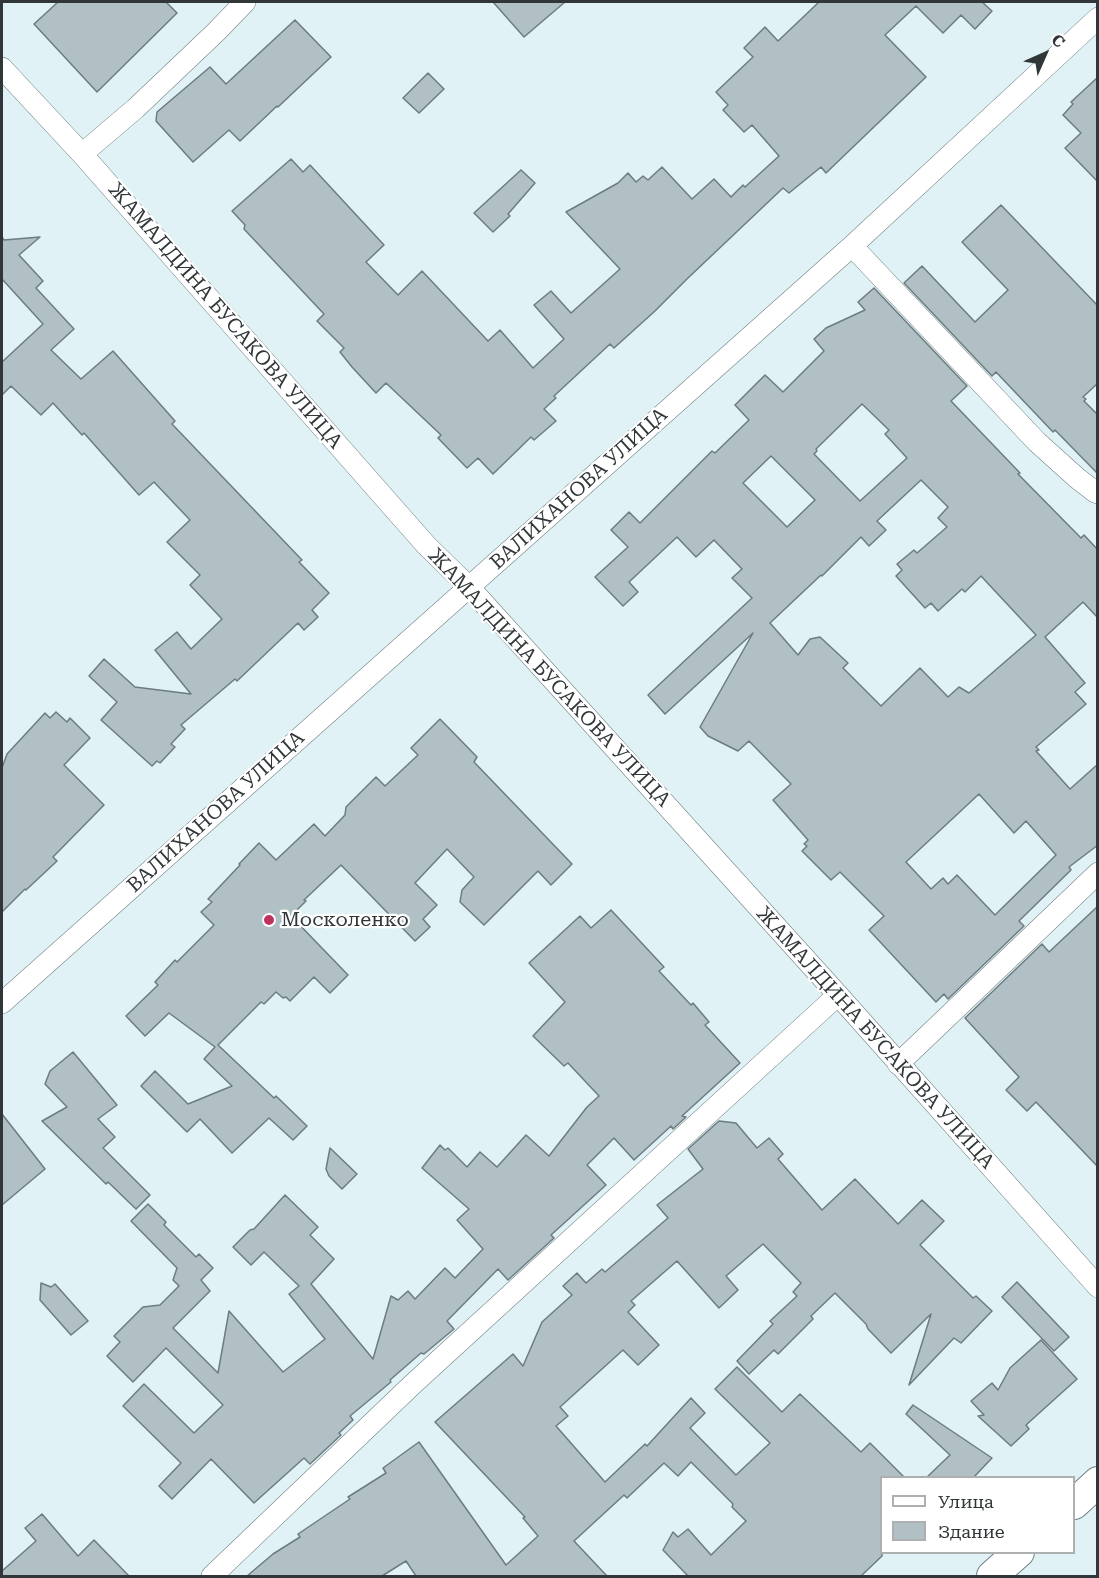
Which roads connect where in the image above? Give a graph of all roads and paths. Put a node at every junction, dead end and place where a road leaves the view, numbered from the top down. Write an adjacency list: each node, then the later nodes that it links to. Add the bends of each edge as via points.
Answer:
1 (245, 2): 4 (street, via 136,108)
2 (1098, 18): 5 (street, ВАЛИХАНОВА УЛИЦА)
3 (2, 68): 4 (street, ЖАМАЛДИНА БУСАКОВА УЛИЦА)
4 (82, 154): 7 (street, ЖАМАЛДИНА БУСАКОВА УЛИЦА, via 426,545)
5 (852, 246): 6 (street, via 1037,442); 7 (street, ВАЛИХАНОВА УЛИЦА)
6 (1098, 493)
7 (469, 587): 9 (street, ЖАМАЛДИНА БУСАКОВА УЛИЦА); 10 (street, ВАЛИХАНОВА УЛИЦА)
8 (1098, 873): 11 (street)
9 (838, 995): 11 (street, ЖАМАЛДИНА БУСАКОВА УЛИЦА); 16 (street, via 413,1384)
10 (2, 1003)
11 (898, 1064): 12 (street, ЖАМАЛДИНА БУСАКОВА УЛИЦА)
12 (1098, 1287)
13 (1098, 1482): 14 (main road)
14 (1075, 1503)
15 (1017, 1554): 17 (main road)
16 (212, 1576)
17 (992, 1576)

